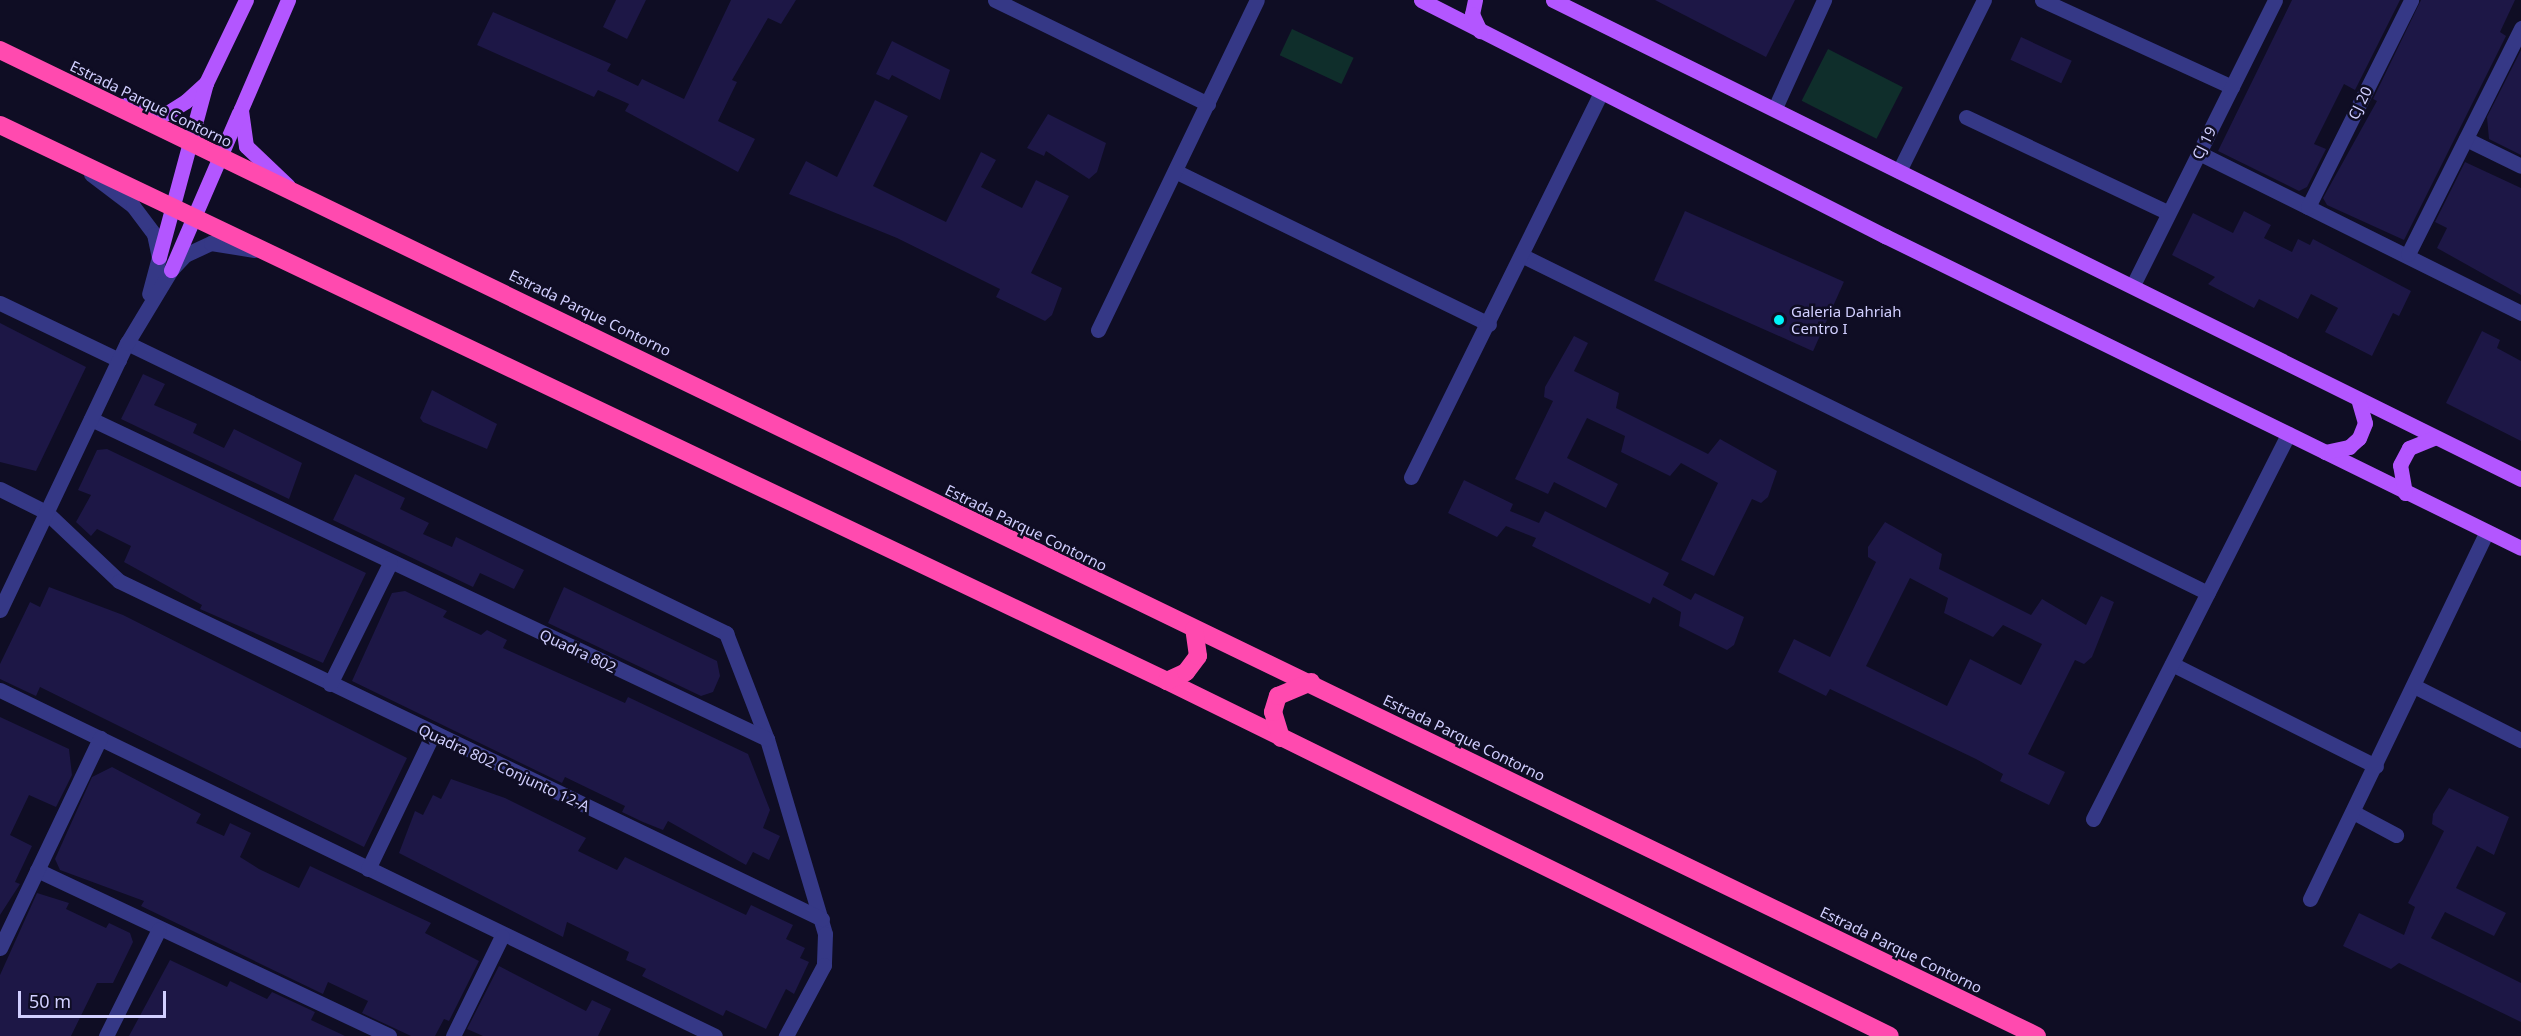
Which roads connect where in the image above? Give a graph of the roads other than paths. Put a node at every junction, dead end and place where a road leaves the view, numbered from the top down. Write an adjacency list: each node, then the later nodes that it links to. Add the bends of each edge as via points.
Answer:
1 (246, 0): 16 (main road)
2 (288, 0): 22 (main road)
3 (995, 0): 20 (street)
4 (1257, 0): 20 (street)
5 (1421, 0): 14 (main road)
6 (1474, 0): 14 (main road, via 1472,14)
7 (1553, 0): 21 (main road)
8 (1824, 0): 21 (street)
9 (1984, 0): 31 (street)
10 (2042, 0): 17 (street)
11 (2275, 0): 17 (street, CJ 19)
12 (2411, 0): 34 (street, CJ 20)
13 (2521, 28): 25 (street)
14 (1480, 31): 18 (main road)
15 (0, 50): 19 (highway, Estrada Parque Contorno)
16 (206, 83): 19 (main road, via 167,113); 26 (main road)
17 (2232, 87): 27 (street, CJ 19)
18 (1601, 92): 40 (street); 53 (main road)
19 (106, 102): 26 (highway, Estrada Parque Contorno)
20 (1208, 104): 32 (street)
21 (1774, 108): 31 (main road)
22 (241, 109): 28 (main road); 33 (main road, via 246,146)
23 (1966, 117): 36 (street)
24 (0, 125): 29 (highway)
25 (2466, 139): 30 (street); 39 (street)
26 (190, 142): 28 (highway, Estrada Parque Contorno); 35 (main road)
27 (2199, 153): 34 (street); 36 (street, CJ 19)
28 (220, 157): 33 (highway, Estrada Parque Contorno); 37 (main road)
29 (79, 165): 35 (highway); 41 (street, via 146,220)
30 (2521, 166)
31 (1899, 171): 43 (main road)
32 (1177, 172): 47 (street); 48 (street)
33 (298, 196): 66 (highway, Estrada Parque Contorno, via 463,270)
34 (2308, 207): 39 (street)
35 (172, 209): 37 (highway); 41 (main road)
36 (2167, 212): 43 (street, CJ 19)
37 (194, 217): 38 (highway); 42 (main road)
38 (272, 253): 42 (street, via 211,243 185,255); 68 (highway)
39 (2408, 254): 46 (street)
40 (1523, 256): 47 (street); 64 (street)
41 (159, 257): 45 (street)
42 (171, 270): 45 (street)
43 (2133, 285): 51 (main road)
44 (0, 303): 50 (street)
45 (147, 303): 49 (street)
46 (2521, 313)
47 (1489, 324): 56 (street)
48 (1098, 330)
49 (127, 344): 50 (street); 76 (street, via 721,629)
50 (119, 360): 52 (street)
51 (2358, 399): 54 (main road); 55 (main road, via 2365,423 2359,438 2349,447)
52 (91, 419): 60 (street); 63 (street)
53 (2288, 434): 55 (main road); 64 (street)
54 (2434, 438): 57 (main road); 59 (main road, via 2409,448 2400,465)
55 (2325, 452): 59 (main road)
56 (1412, 477)
57 (2521, 479)
58 (0, 489): 60 (street, Quadra 802 Conjunto 12-A)
59 (2405, 494): 61 (main road)
60 (46, 512): 65 (street); 70 (street, Quadra 802 Conjunto 12-A, via 119,581)
61 (2487, 532): 62 (main road); 71 (street)
62 (2521, 548)
63 (390, 563): 70 (street); 76 (street, Quadra 802)
64 (2208, 593): 67 (street)
65 (0, 610)
66 (1194, 629): 68 (highway, via 1198,656 1186,672); 69 (highway, Estrada Parque Contorno)
67 (2172, 664): 78 (street); 80 (street)
68 (1167, 681): 75 (highway)
69 (1311, 682): 75 (highway, via 1285,690 1274,704); 95 (highway, Estrada Parque Contorno)
70 (330, 684): 73 (street, Quadra 802 Conjunto 12-A)
71 (2416, 687): 77 (street); 78 (street)
72 (0, 690): 74 (street)
73 (434, 734): 82 (street); 85 (street, Quadra 802 Conjunto 12-A)
74 (100, 738): 82 (street); 83 (street)
75 (1281, 738): 94 (highway)
76 (767, 739): 85 (street)
77 (2521, 741)
78 (2376, 766): 79 (street)
79 (2353, 812): 81 (street); 84 (street)
80 (2093, 819)
81 (2396, 835)
82 (368, 869): 87 (street)
83 (37, 870): 86 (street); 88 (street)
84 (2310, 899)
85 (822, 919): 93 (street, via 824,965)
86 (159, 928): 89 (street); 90 (street)
87 (502, 936): 91 (street); 92 (street)
88 (0, 948)
89 (106, 1036)
90 (390, 1036)
91 (453, 1036)
92 (715, 1036)
93 (786, 1036)
94 (1890, 1036)
95 (2037, 1036)

